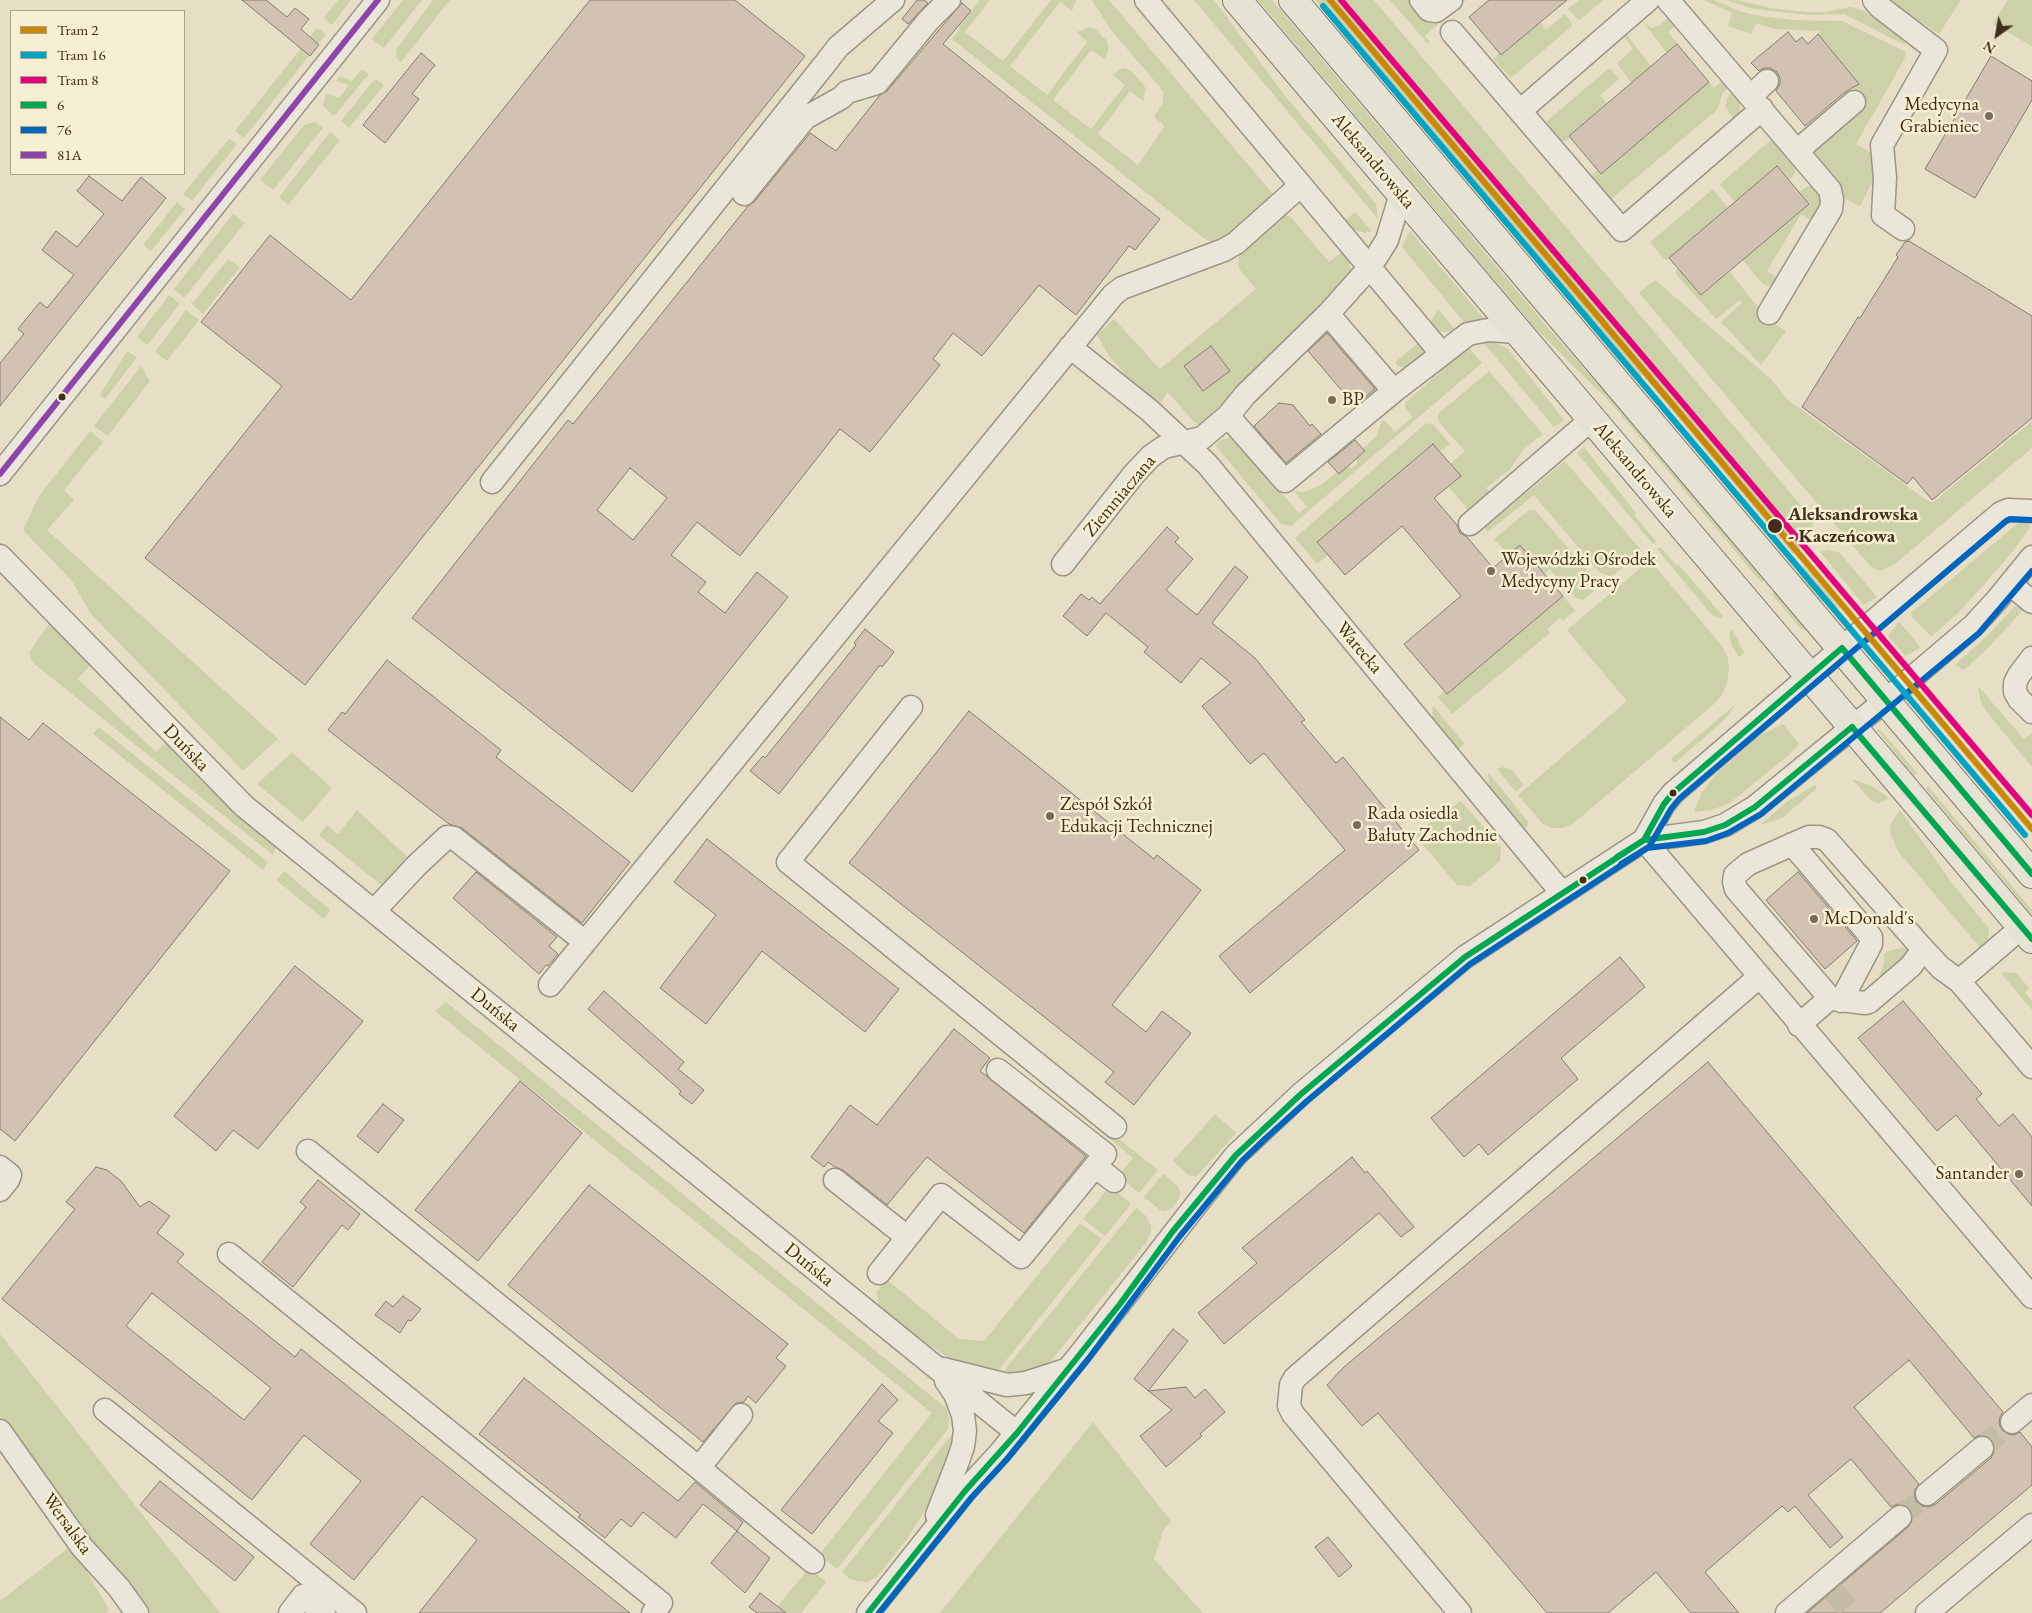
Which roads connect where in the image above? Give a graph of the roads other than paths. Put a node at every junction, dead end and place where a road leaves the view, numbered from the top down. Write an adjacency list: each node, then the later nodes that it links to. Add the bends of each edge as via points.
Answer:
1 (378, 0): 31 (street)
2 (893, 0): 32 (street, via 838,47)
3 (948, 0): 18 (street, via 877,83 847,92 805,118)
4 (1146, 0): 17 (street)
5 (1237, 0): 19 (main road, Aleksandrowska)
6 (1293, 0): 40 (main road)
7 (1421, 0): 8 (street, via 1429,10 1436,11)
8 (1450, 0)
9 (1648, 0): 15 (street)
10 (1668, 0): 13 (street)
11 (1874, 0): 20 (street, via 1936,50 1882,145 1885,178 1882,209 1884,215)
12 (1452, 32): 15 (street)
13 (1760, 95): 15 (street, via 1622,230); 16 (street)
14 (1854, 102): 16 (street)
15 (1520, 111)
16 (1797, 151): 23 (street, via 1830,190 1831,210)
17 (1301, 185): 21 (street); 25 (street, via 1224,250 1122,288)
18 (744, 194)
19 (1401, 194): 21 (street, Ziemniaczana, via 1387,240); 24 (main road, Aleksandrowska)
20 (1903, 229)
21 (1370, 267): 22 (street, Ziemniaczana); 26 (street)
22 (1328, 314): 27 (street); 28 (street, Ziemniaczana, via 1245,394)
23 (1769, 314)
24 (1518, 332): 26 (street, via 1488,330 1468,334); 29 (main road, Aleksandrowska)
25 (1070, 347): 30 (street, Warecka); 53 (street)
26 (1442, 354): 27 (street)
27 (1394, 391): 28 (street, via 1285,480)
28 (1228, 416): 30 (street, Ziemniaczana, via 1202,438)
29 (1592, 419): 34 (street); 42 (main road, Aleksandrowska)
30 (1185, 442): 37 (street, Ziemniaczana, via 1164,447 1151,456); 50 (street, Warecka, via 1207,464)
31 (0, 474)
32 (492, 482)
33 (2032, 511): 40 (street, via 2001,513)
34 (1470, 524)
35 (0, 556): 51 (street, Duńska, via 230,793)
36 (2032, 556): 38 (street)
37 (1063, 564)
38 (2010, 584): 39 (street); 43 (street, via 1973,626)
39 (2032, 602)
40 (1842, 648): 42 (street); 43 (main road)
41 (2032, 658): 45 (street, via 2018,674 2015,683 2019,699)
42 (1809, 676): 46 (main road, Aleksandrowska); 47 (street, via 1673,792)
43 (1886, 700): 46 (street); 49 (main road)
44 (911, 708): 62 (street, via 788,862)
45 (2032, 712)
46 (1852, 727): 47 (street, via 1755,807 1726,825 1704,832); 52 (main road, Aleksandrowska)
47 (1644, 840): 50 (street); 55 (street)
48 (1792, 844): 54 (street, via 1809,837 1819,837 1831,844); 58 (street, via 1871,937 1871,944); 58 (street, via 1744,867 1735,875 1734,882 1736,889)
49 (2032, 874)
50 (1562, 893): 74 (street, via 1464,957 1260,1132 1179,1224)
51 (374, 911): 53 (street, via 447,837 454,838); 73 (street, Duńska)
52 (2027, 933): 56 (street)
53 (584, 942): 57 (street)
54 (1923, 949): 56 (street); 58 (street, via 1911,966 1869,1002)
55 (1759, 976): 59 (street); 94 (street, via 1295,1378 1291,1385 1289,1406 1293,1414)
56 (1958, 981): 60 (street)
57 (550, 985)
58 (1835, 999): 59 (street)
59 (1799, 1025): 72 (street)
60 (2032, 1067)
61 (998, 1070): 64 (street, via 1105,1154)
62 (1115, 1126)
63 (308, 1151): 82 (street)
64 (1095, 1166): 67 (street); 69 (street, via 1021,1257 941,1195)
65 (0, 1167): 68 (street, via 10,1175)
66 (835, 1180): 69 (street)
67 (1114, 1182)
68 (0, 1190)
69 (907, 1237): 71 (street)
70 (229, 1254): 88 (street)
71 (879, 1273)
72 (2032, 1297)
73 (935, 1366): 74 (street, via 1007,1385 1026,1383); 80 (street, Duńska); 86 (street, via 955,1394 965,1431 958,1461)
74 (1066, 1370): 80 (street)
75 (2032, 1405): 78 (street)
76 (105, 1410): 92 (street)
77 (741, 1415): 82 (street)
78 (2012, 1422)
79 (0, 1431): 89 (street, Wersalska, via 82,1547)
80 (1017, 1433): 86 (street)
81 (1982, 1448): 83 (street)
82 (699, 1468): 87 (street)
83 (1927, 1494)
84 (1900, 1517): 95 (street, via 1829,1586)
85 (2032, 1525): 96 (street)
86 (928, 1537): 93 (street)
87 (813, 1562)
88 (663, 1610)
89 (137, 1613)
90 (290, 1613): 91 (street, via 303,1596)
91 (324, 1613)
92 (355, 1613)
93 (868, 1613)
94 (1460, 1613)
95 (1787, 1613)
96 (1927, 1613)

